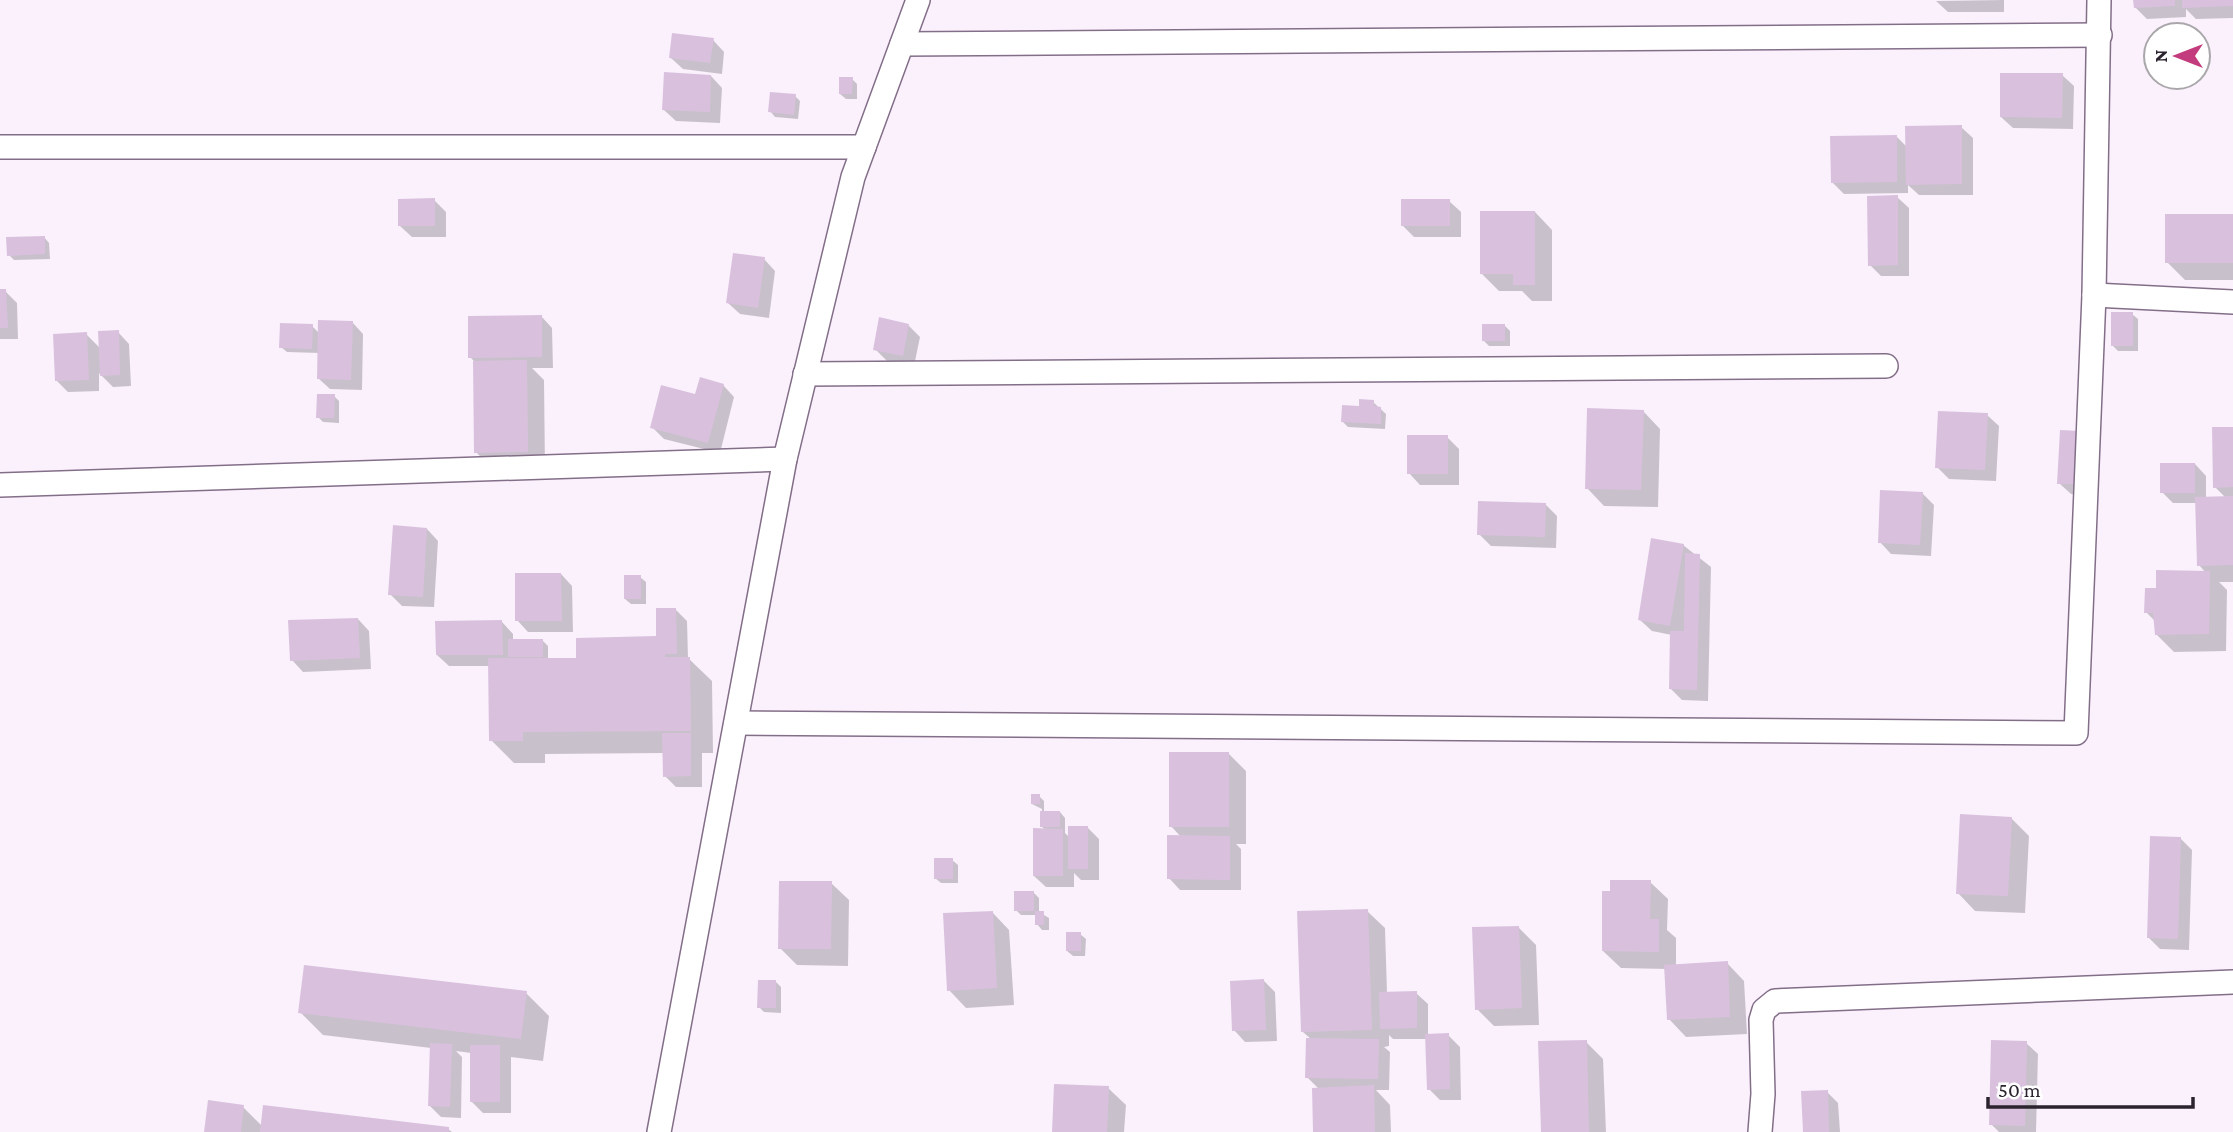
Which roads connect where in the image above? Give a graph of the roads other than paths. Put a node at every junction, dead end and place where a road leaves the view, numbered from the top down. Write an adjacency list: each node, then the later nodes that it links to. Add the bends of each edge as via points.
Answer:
1 (918, 0): 4 (street)
2 (2099, 0): 3 (street)
3 (2100, 35): 4 (street); 7 (street)
4 (902, 44): 5 (street)
5 (864, 146): 6 (street); 10 (street)
6 (0, 147)
7 (2094, 295): 8 (street); 13 (street, via 2076,733)
8 (2233, 302)
9 (1886, 366): 10 (street)
10 (805, 374): 11 (street)
11 (785, 459): 12 (street); 13 (street)
12 (0, 485)
13 (736, 723): 15 (street)
14 (2233, 982): 16 (street, via 1775,1001 1764,1010 1761,1020)
15 (659, 1132)
16 (1760, 1132)

